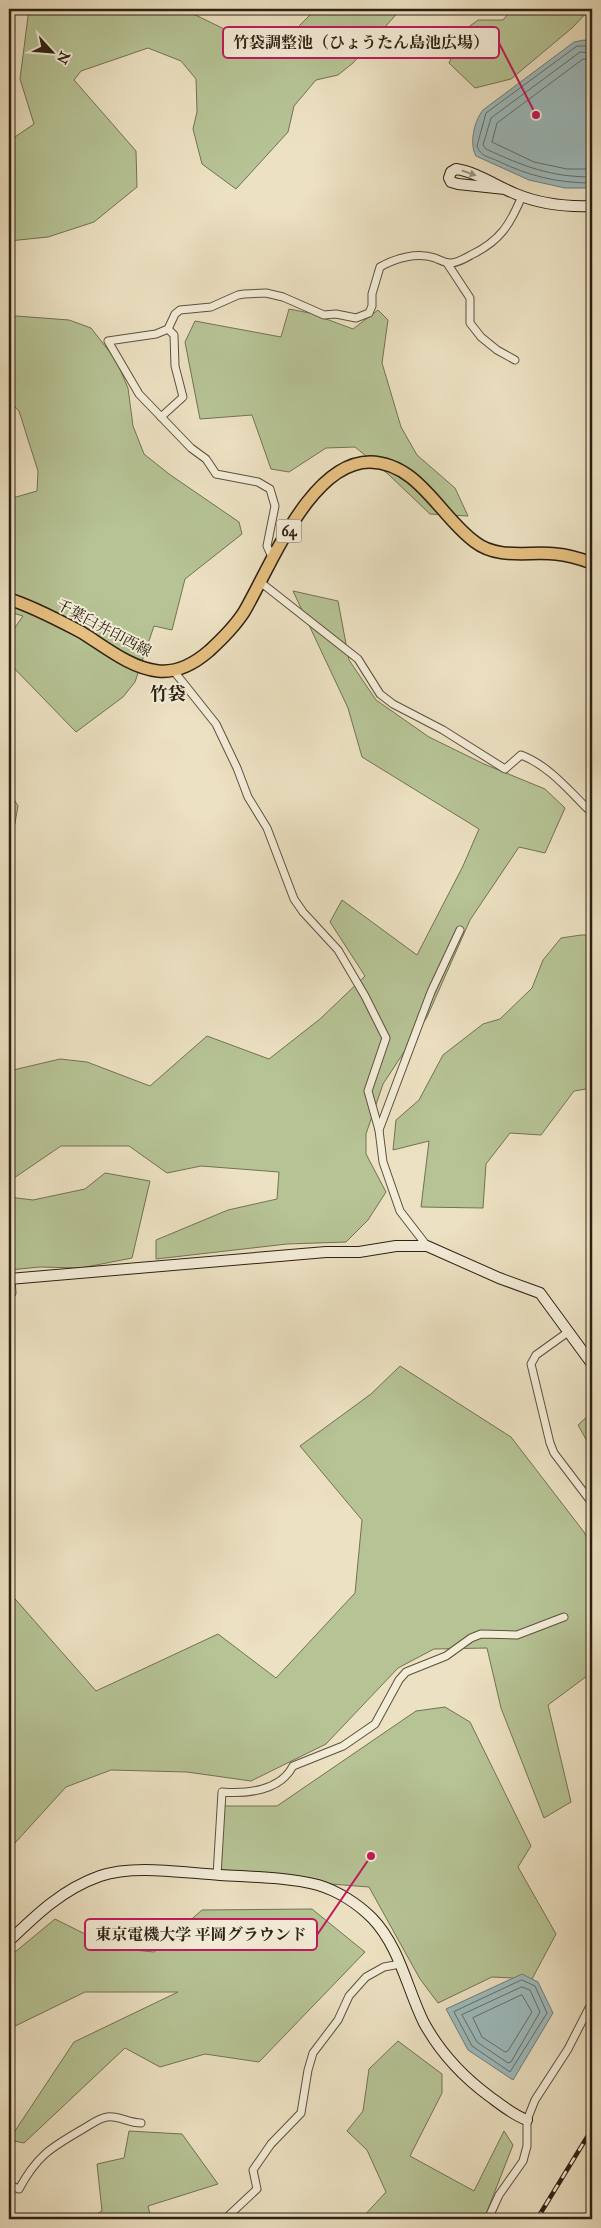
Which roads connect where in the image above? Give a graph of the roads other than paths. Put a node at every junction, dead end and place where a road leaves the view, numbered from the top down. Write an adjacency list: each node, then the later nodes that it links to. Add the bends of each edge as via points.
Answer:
1 (505, 189): 2 (street)
2 (522, 196): 3 (street, via 561,205); 4 (street, via 514,216 499,237 458,262)
3 (592, 206)
4 (448, 263): 5 (street, via 434,257 407,256 380,267 369,313 356,318 324,315 283,296 244,294 211,307 180,310); 6 (street, via 470,298 470,323 480,337)
5 (168, 329): 7 (street, via 174,335 175,366 183,397); 7 (street, via 156,334 108,341 139,394)
6 (515, 360)
7 (161, 417): 8 (street, via 206,459 216,474 258,482 270,489 275,506 267,546)
8 (272, 557): 9 (main road, 千葉臼井印西線 / 64, via 316,491 340,470 368,462 382,463 407,474 466,535 486,548 514,553 555,553); 10 (main road, 千葉臼井印西線 / 64)
9 (592, 564)
10 (259, 581): 12 (main road, 千葉臼井印西線 / 64, via 243,614 216,645 192,664); 13 (street, via 358,659 380,694 393,704 443,730 505,769 521,755 534,760)
11 (9, 599): 12 (main road, 千葉臼井印西線 / 64, via 49,616 148,670)
12 (173, 670): 15 (street, via 216,724 248,797 267,828 294,899 338,950 386,1038 368,1091)
13 (592, 813)
14 (460, 930): 15 (street, via 432,992)
15 (379, 1130): 16 (street, via 383,1162 400,1211)
16 (427, 1246): 17 (street); 19 (street, via 540,1293)
17 (10, 1279): 18 (street, via 12,1293)
18 (9, 1298)
19 (568, 1332): 20 (street); 21 (street, via 536,1355 531,1364 552,1448)
20 (592, 1364)
21 (592, 1503)
22 (564, 1617): 23 (street, via 517,1635 481,1634 471,1638 446,1656 406,1672 375,1724 343,1746 293,1766 281,1781 267,1788 222,1792)
23 (217, 1875): 24 (street, via 137,1870 102,1875 73,1887 48,1903); 25 (street, via 302,1882 334,1891 372,1919)
24 (9, 1941)
25 (400, 1964): 27 (street, via 424,2022 451,2063 471,2083); 30 (street, via 384,1967 366,1977 349,1996 338,2020 313,2053 301,2112 271,2144 253,2170 257,2189)
26 (592, 2002): 27 (street, via 568,2049 535,2100)
27 (527, 2120): 31 (street, via 527,2146 522,2161 499,2195)
28 (141, 2123): 29 (street, via 106,2117 54,2145 40,2157 19,2189)
29 (9, 2185)
30 (225, 2219)
31 (488, 2219)

